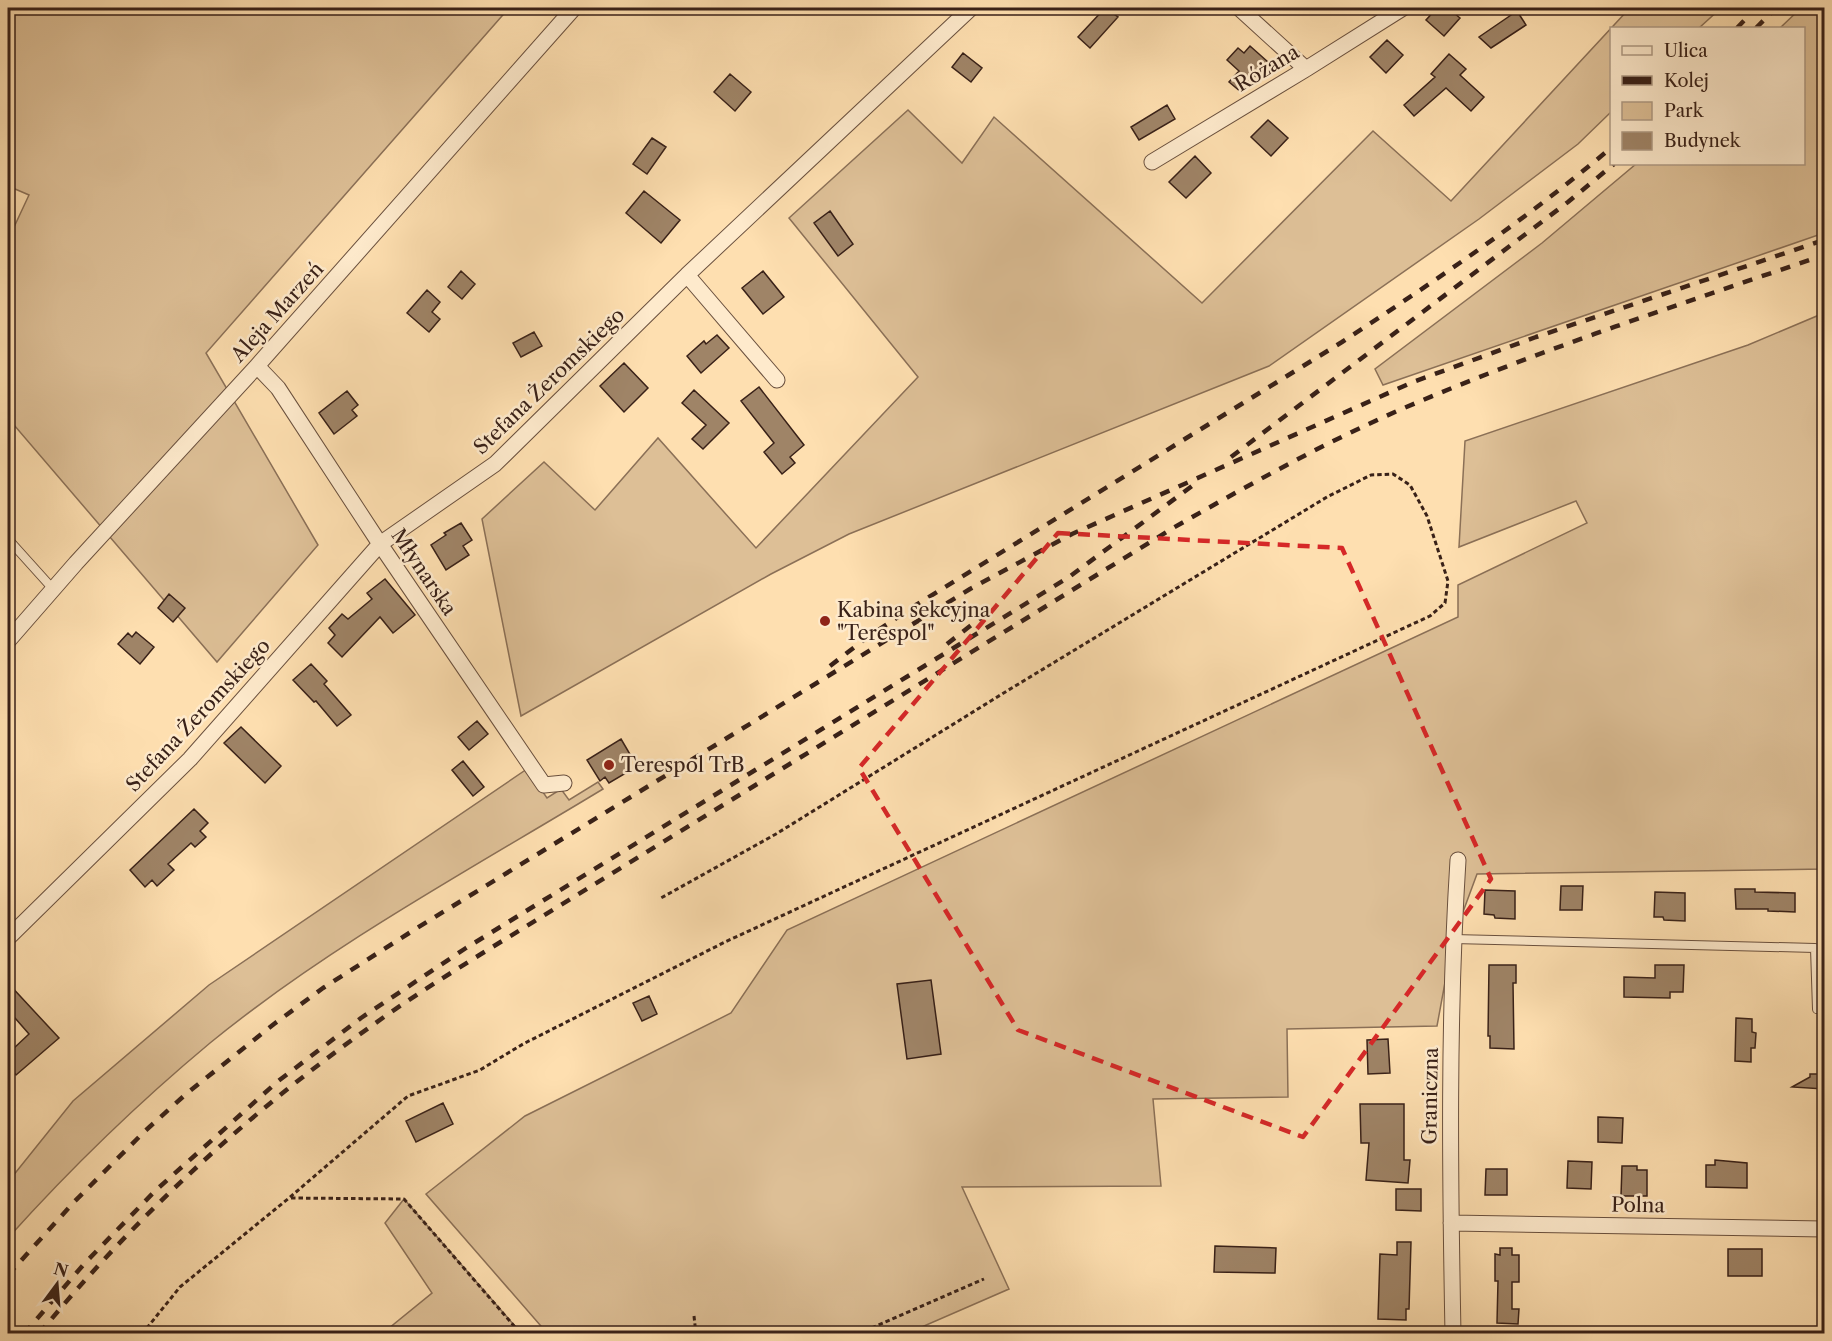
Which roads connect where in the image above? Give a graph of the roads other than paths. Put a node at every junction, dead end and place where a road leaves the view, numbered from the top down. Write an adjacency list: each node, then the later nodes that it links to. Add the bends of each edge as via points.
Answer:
1 (574, 8): 8 (street, Aleja Marzeń)
2 (971, 8): 7 (street, Stefana Żeromskiego)
3 (1239, 8): 5 (street)
4 (1403, 8): 5 (street, Różana)
5 (1306, 69): 6 (street, Różana)
6 (1152, 162)
7 (687, 275): 9 (street); 11 (street, Stefana Żeromskiego, via 495,464)
8 (257, 366): 11 (street, Młynarska, via 278,388); 12 (street, Aleja Marzeń)
9 (777, 380)
10 (8, 539): 12 (lane)
11 (380, 544): 14 (street, Młynarska, via 543,785); 16 (street, Stefana Żeromskiego, via 190,759)
12 (53, 589): 13 (street, Aleja Marzeń)
13 (8, 641)
14 (564, 783)
15 (1458, 860): 17 (street, Graniczna)
16 (8, 938)
17 (1453, 939): 18 (lane, via 1815,948); 19 (street, Graniczna)
18 (1817, 1009)
19 (1451, 1223): 20 (street, Polna); 21 (street, Graniczna)
20 (1824, 1229)
21 (1453, 1334)

